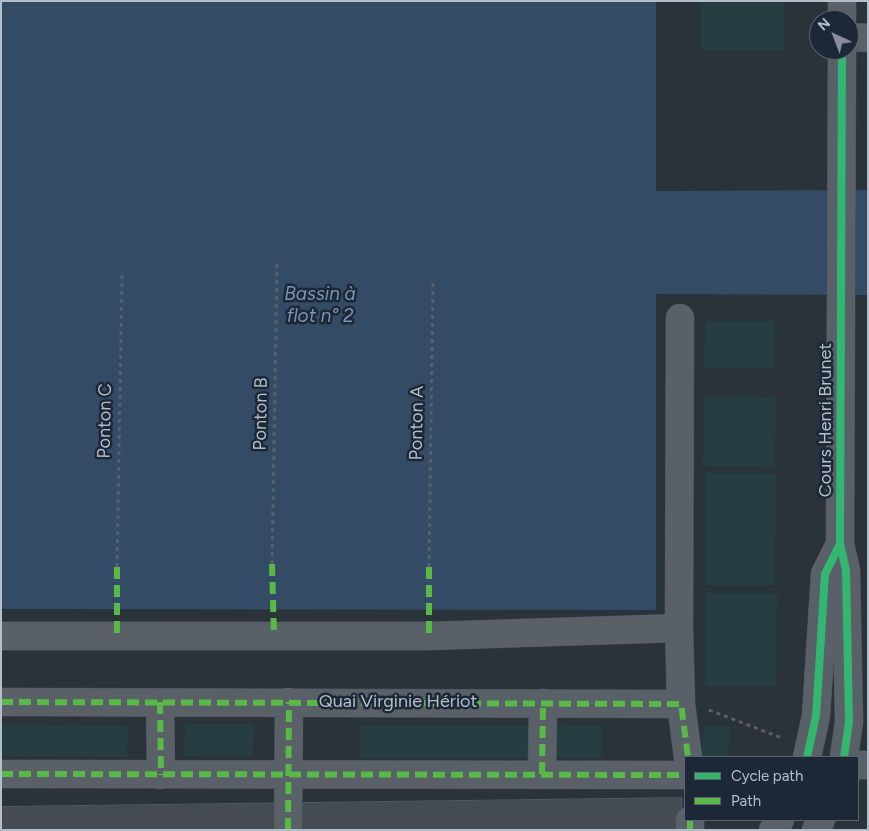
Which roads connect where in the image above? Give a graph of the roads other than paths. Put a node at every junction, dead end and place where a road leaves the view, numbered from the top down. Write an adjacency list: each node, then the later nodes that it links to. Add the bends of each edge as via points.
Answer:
1 (842, 60): 3 (street, Cours Henri Brunet)
2 (680, 318): 4 (street)
3 (840, 544): 11 (street, Cours Henri Brunet, via 825,574 816,716); 13 (street, Cours Henri Brunet, via 846,579 849,722)
4 (680, 628): 5 (street, via 430,636); 10 (street)
5 (1, 636)
6 (1, 702): 7 (street, Quai Virginie Hériot)
7 (160, 702): 8 (street, Quai Virginie Hériot); 15 (street)
8 (289, 702): 9 (street, Quai Virginie Hériot); 17 (street)
9 (543, 703): 10 (street, Quai Virginie Hériot); 16 (street)
10 (681, 704): 12 (street)
11 (798, 749)
12 (688, 756)
13 (844, 756)
14 (1, 774): 15 (street)
15 (161, 774): 17 (street)
16 (542, 774): 17 (street); 18 (street)
17 (289, 775): 19 (street)
18 (684, 775)
19 (288, 830)

